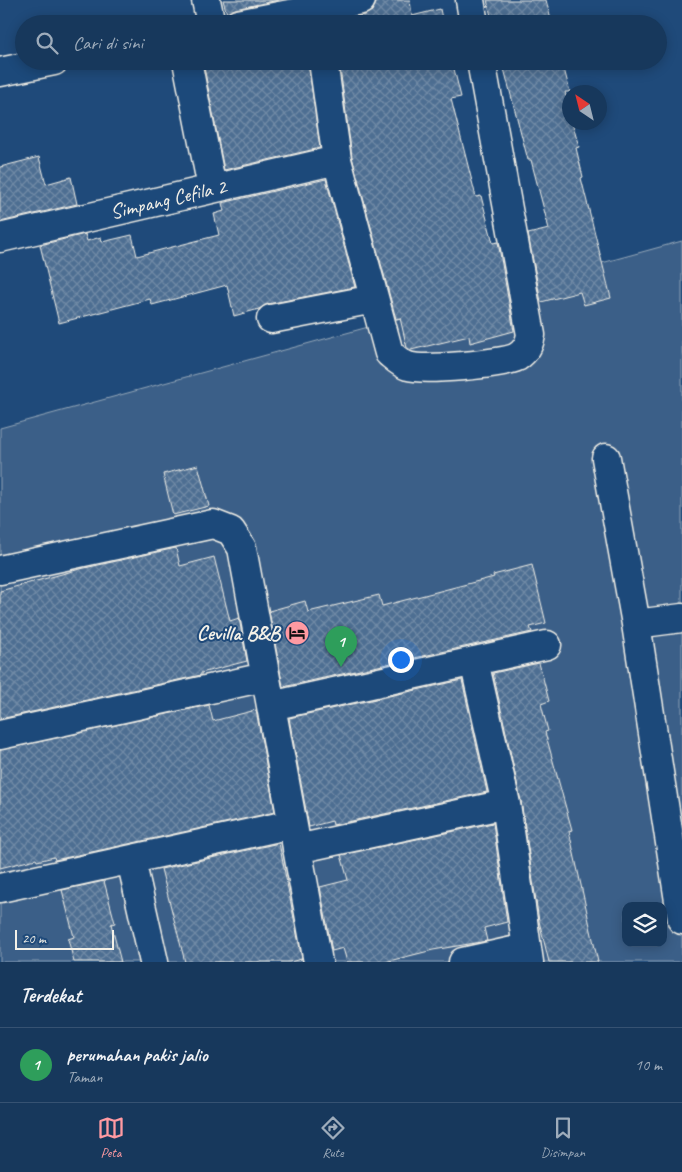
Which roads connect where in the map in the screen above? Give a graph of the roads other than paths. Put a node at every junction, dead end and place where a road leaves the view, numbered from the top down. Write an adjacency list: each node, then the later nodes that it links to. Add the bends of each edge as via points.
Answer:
1 (206, 0): 4 (street)
2 (361, 0): 5 (street)
3 (470, 0): 6 (street)
4 (209, 15)
5 (320, 15)
6 (472, 15)
7 (15, 69): 11 (street)
8 (189, 70): 13 (street)
9 (324, 70): 12 (street)
10 (483, 70): 15 (street, via 530,319 529,346 517,356 500,363 409,367 389,353)
11 (0, 72)
12 (337, 160): 13 (street, Simpang Cefila 2); 15 (street)
13 (212, 188): 14 (street, Simpang Cefila 2)
14 (0, 238)
15 (374, 299): 16 (street)
16 (271, 319)
17 (606, 458): 20 (street)
18 (0, 570): 23 (street, via 213,524 231,531 242,548)
19 (682, 618): 20 (street)
20 (636, 624): 30 (street)
21 (547, 645): 22 (street)
22 (474, 661): 24 (street); 26 (street)
23 (265, 677): 24 (street); 25 (street)
24 (271, 706): 27 (street)
25 (0, 735)
26 (506, 804): 27 (street); 31 (street)
27 (295, 837): 28 (street); 33 (street)
28 (132, 860): 29 (street); 32 (street)
29 (0, 888)
30 (682, 920)
31 (528, 955): 34 (street)
32 (154, 962)
33 (318, 962)
34 (463, 962)

